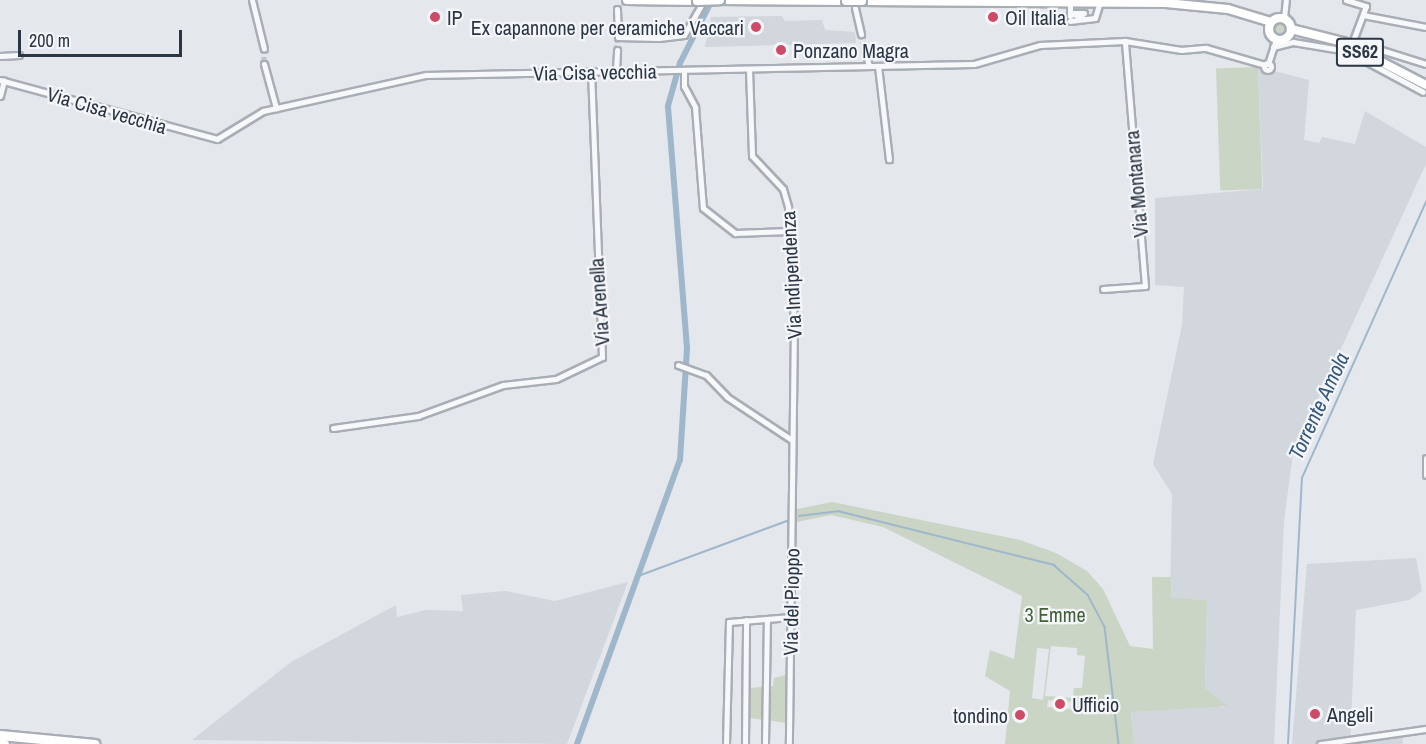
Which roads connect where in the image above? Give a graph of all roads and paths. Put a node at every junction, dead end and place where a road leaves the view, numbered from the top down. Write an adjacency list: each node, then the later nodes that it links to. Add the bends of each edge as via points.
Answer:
1 (252, 0): 31 (street)
2 (627, 0): 15 (main road)
3 (720, 0): 7 (main road); 15 (main road, bridge)
4 (906, 0): 9 (main road); 10 (main road)
5 (1286, 0): 23 (street)
6 (1346, 0): 20 (street, via 1366,6)
7 (846, 1): 8 (main road, bridge)
8 (862, 1): 9 (main road)
9 (889, 1)
10 (924, 1): 11 (main road)
11 (1056, 1): 16 (main road)
12 (1100, 2): 13 (main road); 16 (main road); 21 (street)
13 (1132, 2): 14 (main road)
14 (1169, 2): 17 (main road)
15 (699, 3): 19 (street, via 684,35 659,38 618,37)
16 (1070, 3): 22 (street)
17 (1203, 3): 24 (main road)
18 (855, 8): 27 (street)
19 (617, 9)
20 (1363, 15): 25 (street); 30 (street)
21 (1091, 16): 22 (street); 22 (street)
22 (1071, 17)
23 (1284, 18): 24 (main road); 26 (main road)
24 (1272, 22): 29 (main road, via 1269,32)
25 (1426, 27)
26 (1291, 29): 29 (main road, via 1285,39); 30 (main road, SS62, via 1321,33)
27 (861, 34)
28 (1125, 41): 29 (street, Via Cisa vecchia, via 1181,50 1206,48 1266,64); 40 (street, Via Cisa vecchia, via 1040,45 974,64); 51 (street, Via Montanara, via 1145,286)
29 (1274, 43): 46 (street, via 1293,42 1347,51)
30 (1351, 46): 34 (main road, SS62)
31 (264, 49)
32 (617, 50): 43 (street)
33 (866, 50): 39 (street)
34 (1362, 52): 38 (street, via 1375,48); 46 (main road, SS62)
35 (0, 56): 36 (street)
36 (19, 56)
37 (264, 64): 48 (street)
38 (1426, 64)
39 (869, 66): 40 (street, Via Cisa vecchia); 41 (street, Via Cisa vecchia)
40 (878, 66): 49 (street)
41 (749, 69): 42 (street, Via Cisa vecchia); 50 (street, Via Indipendenza, via 750,148 759,168 787,198)
42 (682, 70): 43 (street, Via Cisa vecchia); 50 (street, via 684,86 695,107 703,208 735,233)
43 (616, 71): 44 (street, Via Cisa vecchia)
44 (591, 72): 48 (street, Via Cisa vecchia, via 426,75); 53 (street, Via Arenella, via 602,357 556,379 503,385 417,416)
45 (2, 80): 47 (street); 48 (street, Via Cisa vecchia, via 208,138 222,137)
46 (1425, 89)
47 (0, 96)
48 (276, 108)
49 (889, 159)
50 (789, 231): 54 (street, Via Indipendenza)
51 (1102, 289)
52 (683, 365): 54 (street)
53 (333, 428)
54 (792, 440): 56 (street, Via Indipendenza)
55 (1426, 458): 57 (street)
56 (792, 460): 58 (street, Via del Pioppo)
57 (1426, 475)
58 (791, 617): 59 (street); 67 (street, Via del Pioppo)
59 (767, 619): 60 (street); 66 (street)
60 (747, 620): 64 (street, via 729,622); 65 (street)
61 (1426, 729): 68 (street)
62 (0, 735): 63 (highway)
63 (95, 744)
64 (726, 744)
65 (745, 744)
66 (765, 744)
67 (789, 744)
68 (1320, 744)

